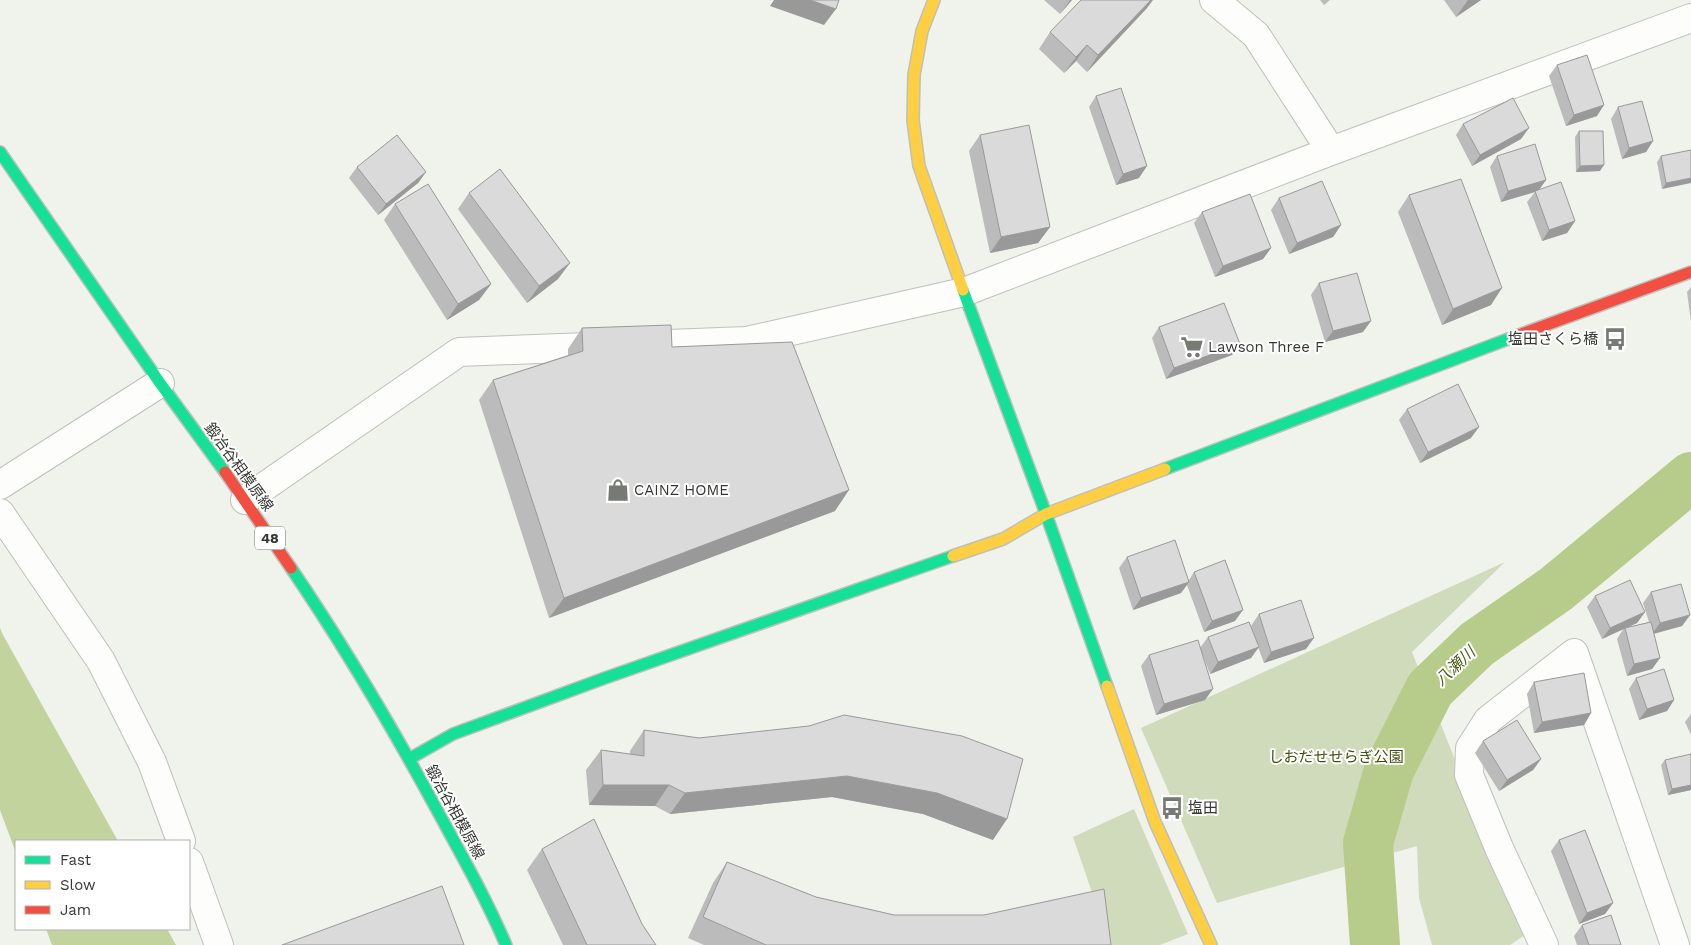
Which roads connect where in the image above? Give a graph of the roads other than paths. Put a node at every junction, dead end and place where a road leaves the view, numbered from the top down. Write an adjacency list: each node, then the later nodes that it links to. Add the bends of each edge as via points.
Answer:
1 (934, 0): 7 (street, via 922,31 913,120 919,166)
2 (1214, 0): 4 (street, via 1256,35)
3 (1691, 18): 4 (street)
4 (1331, 151): 7 (street)
5 (0, 152): 8 (street, 鍛冶谷相模原線 / 48)
6 (1691, 272): 12 (street)
7 (964, 292): 10 (street, via 747,341 459,352); 12 (street)
8 (160, 384): 9 (street); 10 (street, 鍛冶谷相模原線 / 48)
9 (0, 485)
10 (245, 500): 13 (street, 鍛冶谷相模原線 / 48, via 331,627)
11 (0, 513): 14 (street, via 102,661 152,762)
12 (1046, 514): 13 (street, via 1003,538 453,734); 18 (street, via 1155,822)
13 (409, 759): 17 (street, 鍛冶谷相模原線 / 48, via 488,904)
14 (181, 840)
15 (190, 865): 16 (street)
16 (219, 945)
17 (506, 945)
18 (1211, 945)
19 (1544, 945): 20 (street, via 1469,775 1470,748 1488,720 1574,653)
20 (1674, 945)

